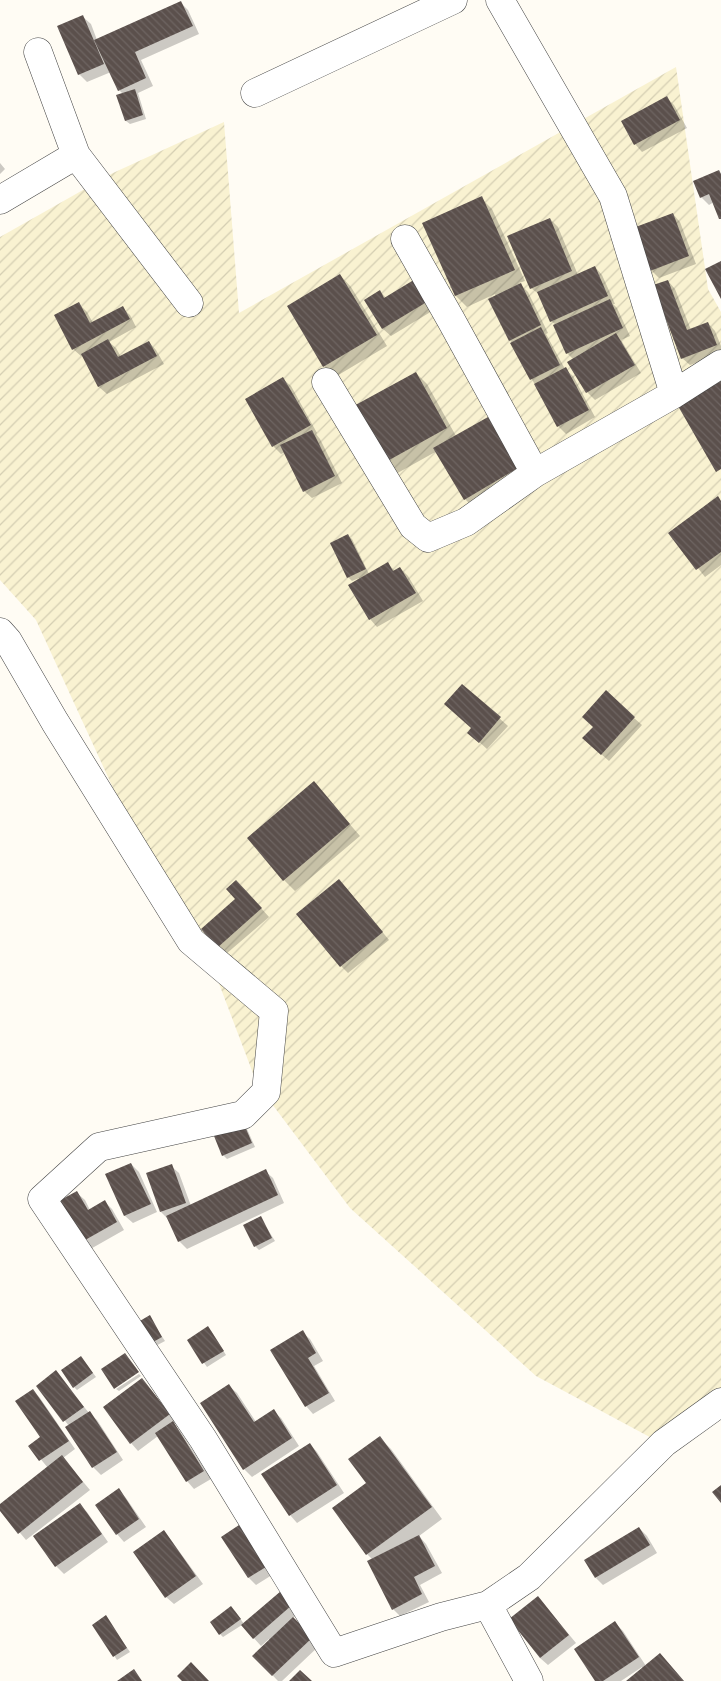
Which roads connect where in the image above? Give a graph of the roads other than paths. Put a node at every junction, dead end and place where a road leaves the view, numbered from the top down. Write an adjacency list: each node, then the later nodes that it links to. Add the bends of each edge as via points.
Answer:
1 (453, 0): 4 (street)
2 (500, 0): 11 (street, via 613,196)
3 (38, 52): 5 (street)
4 (255, 94)
5 (76, 155): 6 (street); 8 (street)
6 (0, 200)
7 (404, 239): 12 (street)
8 (189, 303)
9 (721, 364): 11 (street)
10 (326, 382): 12 (street, via 413,526 428,538 466,522)
11 (674, 394): 12 (street)
12 (535, 473)
13 (0, 632): 15 (street, via 191,941 274,1011 266,1092 243,1115 99,1147 42,1199 204,1439 334,1653)
14 (721, 1402): 15 (street, via 664,1443 529,1577)
15 (488, 1605): 16 (street)
16 (529, 1681)

